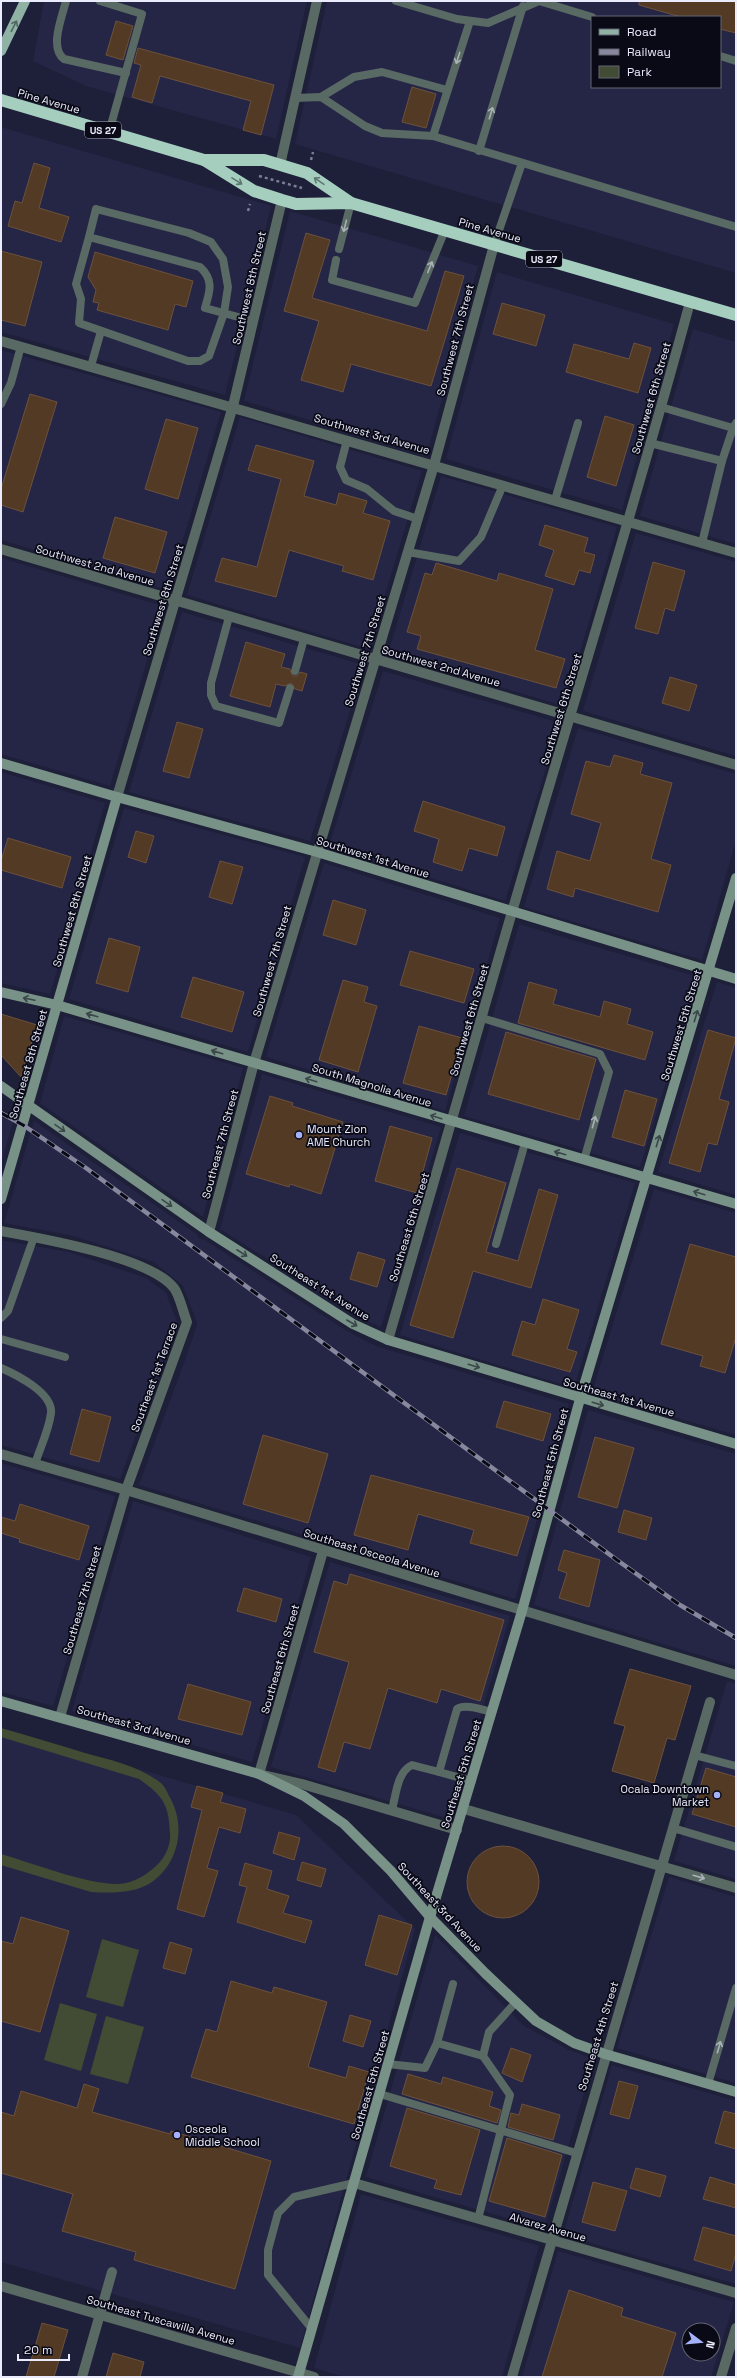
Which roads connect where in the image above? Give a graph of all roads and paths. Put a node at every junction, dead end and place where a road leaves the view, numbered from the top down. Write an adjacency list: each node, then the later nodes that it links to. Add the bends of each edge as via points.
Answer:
1 (26, 1): 10 (main road, one-way to 1)
2 (66, 1): 13 (lane, via 56,47 58,55 64,59)
3 (100, 1): 13 (lane, via 142,14)
4 (318, 1): 16 (street)
5 (396, 1): 9 (lane)
6 (539, 1): 7 (lane); 8 (lane)
7 (523, 6): 9 (lane, via 488,23); 20 (lane, one-way to 7)
8 (591, 17)
9 (470, 21): 14 (lane, one-way to 14)
10 (1, 51)
11 (721, 56): 12 (lane)
12 (736, 61)
13 (126, 73): 18 (lane)
14 (447, 90): 15 (lane, via 382,72 354,77); 19 (lane)
15 (321, 97): 16 (lane); 19 (lane, via 365,126 382,133)
16 (295, 98): 24 (street)
17 (1, 100): 18 (highway, Pine Avenue / US 27)
18 (109, 132): 22 (highway, Pine Avenue / US 27)
19 (433, 136): 20 (lane)
20 (479, 151): 23 (lane)
21 (313, 152): 25 (path)
22 (204, 160): 24 (highway, Pine Avenue / US 27, via 264,160); 26 (highway, Pine Avenue / US 27, one-way to 26)
23 (522, 163): 30 (lane); 33 (lane)
24 (280, 165): 25 (highway, Pine Avenue / US 27)
25 (307, 173): 26 (path, via 302,189 259,176); 28 (highway, Pine Avenue / US 27, one-way to 25)
26 (254, 191): 27 (highway, Pine Avenue / US 27); 29 (path)
27 (282, 200): 28 (highway, Pine Avenue / US 27, via 296,204); 39 (street, Southwest 8th Street)
28 (351, 203): 31 (highway, Pine Avenue / US 27); 34 (lane, one-way to 34)
29 (248, 211)
30 (736, 227)
31 (445, 230): 33 (highway, Pine Avenue / US 27); 35 (lane, one-way to 31, via 332,280 415,303)
32 (89, 237): 37 (lane, via 200,267 208,274 211,287 205,308); 37 (lane, via 96,209 189,233 211,242 223,259 228,286); 40 (lane, via 76,284 81,300 79,323)
33 (494, 245): 36 (highway, Pine Avenue / US 27); 52 (street, Southwest 7th Street)
34 (339, 249)
35 (336, 260)
36 (690, 302): 38 (highway, Pine Avenue / US 27); 46 (street, Southwest 6th Street)
37 (224, 313): 39 (lane); 40 (lane, via 209,356 200,362 188,361)
38 (736, 315)
39 (253, 321): 45 (street, Southwest 8th Street)
40 (101, 330): 43 (lane)
41 (1, 341): 42 (street, Southwest 3rd Avenue)
42 (21, 346): 43 (street, Southwest 3rd Avenue); 44 (lane, via 11,383)
43 (91, 366): 45 (street, Southwest 3rd Avenue)
44 (1, 404)
45 (233, 406): 49 (street, Southwest 3rd Avenue); 61 (street, Southwest 8th Street)
46 (661, 407): 48 (lane); 50 (street, Southwest 6th Street)
47 (578, 422): 54 (lane)
48 (735, 425): 51 (lane)
49 (347, 440): 52 (street, Southwest 3rd Avenue); 55 (lane, via 340,467 346,480 367,489 394,511)
50 (650, 443): 51 (lane); 56 (street, Southwest 6th Street)
51 (722, 461): 57 (lane)
52 (434, 465): 53 (street, Southwest 3rd Avenue); 55 (street, Southwest 7th Street)
53 (503, 485): 54 (street, Southwest 3rd Avenue); 59 (lane, via 481,537 459,561)
54 (555, 500): 56 (street, Southwest 3rd Avenue)
55 (418, 519): 59 (street, Southwest 7th Street)
56 (629, 522): 57 (street, Southwest 3rd Avenue); 67 (street, Southwest 6th Street)
57 (702, 543): 60 (street, Southwest 3rd Avenue)
58 (1, 549): 61 (street, Southwest 2nd Avenue)
59 (408, 552): 64 (street, Southwest 7th Street)
60 (736, 553)
61 (176, 601): 62 (street, Southwest 2nd Avenue); 70 (street, Southwest 8th Street)
62 (229, 617): 63 (street, Southwest 2nd Avenue); 66 (lane, via 211,682 211,695 216,706 279,723)
63 (304, 639): 64 (street, Southwest 2nd Avenue); 65 (lane)
64 (375, 660): 67 (street, Southwest 2nd Avenue); 71 (street, Southwest 7th Street)
65 (295, 671)
66 (290, 688)
67 (571, 717): 69 (street, Southwest 2nd Avenue); 73 (street, Southwest 6th Street)
68 (1, 763): 70 (street, Southwest 1st Avenue)
69 (736, 765)
70 (117, 797): 71 (street, Southwest 1st Avenue); 77 (street, Southwest 8th Street)
71 (317, 852): 73 (street, Southwest 1st Avenue); 79 (street, Southwest 7th Street)
72 (736, 878): 74 (street, Southwest 5th Street)
73 (512, 912): 74 (street, Southwest 1st Avenue); 78 (street, Southwest 6th Street)
74 (710, 971): 75 (street, Southwest 1st Avenue); 85 (street, Southwest 5th Street, one-way to 74)
75 (736, 979)
76 (1, 992): 77 (street, South Magnolia Avenue, one-way to 76)
77 (57, 1005): 79 (street, South Magnolia Avenue, one-way to 77); 81 (street, Southeast 8th Street)
78 (482, 1018): 82 (street, Southwest 6th Street); 84 (lane, one-way to 78, via 609,1072 600,1054)
79 (254, 1063): 82 (street, South Magnolia Avenue, one-way to 79); 89 (street, Southeast 7th Street)
80 (1, 1086): 81 (street, Southeast 1st Avenue)
81 (28, 1106): 86 (street, Southeast 8th Street); 89 (street, Southeast 1st Avenue, one-way to 89)
82 (453, 1122): 83 (street, South Magnolia Avenue); 94 (street, Southeast 6th Street)
83 (525, 1143): 84 (street, South Magnolia Avenue, one-way to 83); 91 (lane)
84 (584, 1160): 85 (street, South Magnolia Avenue)
85 (647, 1178): 87 (street, South Magnolia Avenue, one-way to 85); 97 (street, Southeast 5th Street)
86 (1, 1199)
87 (736, 1204)
88 (1, 1231): 90 (street, Southeast 1st Terrace)
89 (209, 1232): 94 (street, Southeast 1st Avenue, one-way to 94, via 353,1324)
90 (34, 1237): 92 (lane, via 8,1311); 101 (street, Southeast 1st Terrace, via 71,1244 151,1270 174,1288 187,1322)
91 (496, 1244)
92 (1, 1318)
93 (1, 1339): 95 (lane)
94 (388, 1340): 97 (street, Southeast 1st Avenue, one-way to 97)
95 (65, 1357)
96 (1, 1368): 100 (lane, via 18,1375 48,1398 51,1413)
97 (580, 1399): 98 (street, Southeast 1st Avenue, one-way to 98); 103 (street, Southeast 5th Street)
98 (736, 1444)
99 (1, 1454): 100 (street, Southeast Osceola Avenue)
100 (36, 1464): 101 (street, Southeast Osceola Avenue)
101 (126, 1490): 102 (street, Southeast Osceola Avenue); 108 (street, Southeast 7th Street)
102 (323, 1551): 103 (street, Southeast Osceola Avenue); 112 (street, Southeast 6th Street)
103 (522, 1611): 104 (street, Southeast Osceola Avenue); 107 (street, Southeast 5th Street)
104 (736, 1675)
105 (1, 1701): 108 (street, Southeast 3rd Avenue)
106 (710, 1702): 109 (street, Southeast 4th Street)
107 (492, 1712): 111 (lane, via 470,1707 457,1709); 113 (street, Southeast 5th Street)
108 (60, 1717): 112 (street, Southeast 3rd Avenue)
109 (694, 1755): 110 (lane); 116 (street, Southeast 4th Street)
110 (736, 1766)
111 (439, 1772): 113 (lane); 115 (lane, via 412,1765 407,1768 401,1775)
112 (259, 1774): 115 (street, Southeast 3rd Avenue); 121 (street, Southeast 3rd Avenue, via 304,1796 344,1824 391,1871)
113 (472, 1781): 114 (street, Southeast 5th Street)
114 (464, 1809): 117 (street, Southeast 5th Street); 119 (street)
115 (392, 1810): 117 (street, Southeast 3rd Avenue)
116 (673, 1828): 118 (lane); 119 (street, Southeast 4th Street)
117 (457, 1830): 121 (street, Southeast 5th Street)
118 (736, 1846)
119 (662, 1866): 120 (street, one-way to 120); 126 (street, Southeast 4th Street)
120 (736, 1888)
121 (430, 1917): 124 (street, Southeast 3rd Avenue); 128 (street, Southeast 5th Street)
122 (453, 1984): 125 (lane)
123 (736, 1988): 129 (lane, one-way to 123)
124 (516, 2002): 126 (street, Southeast 3rd Avenue, via 536,2021 574,2043); 127 (lane, via 489,2032)
125 (437, 2043): 127 (lane); 128 (lane, via 425,2068)
126 (605, 2054): 129 (street, Southeast 3rd Avenue); 133 (street, Southeast 4th Street)
127 (483, 2056): 132 (lane, via 510,2096)
128 (388, 2064): 131 (street, Southeast 5th Street)
129 (708, 2084): 130 (street, Southeast 3rd Avenue)
130 (736, 2092)
131 (380, 2094): 132 (lane); 134 (street, Southeast 5th Street)
132 (501, 2131): 133 (lane); 135 (lane)
133 (576, 2153): 136 (street, Southeast 4th Street)
134 (354, 2183): 135 (street, Alvarez Avenue); 142 (street, Southeast 5th Street); 142 (lane, via 294,2197 278,2214 270,2243 268,2275)
135 (478, 2219): 136 (street, Alvarez Avenue)
136 (551, 2240): 139 (street, Alvarez Avenue); 146 (street, Southeast 4th Street)
137 (112, 2272): 140 (street)
138 (1, 2286): 140 (street, Southeast Tuscawilla Avenue)
139 (736, 2294)
140 (101, 2315): 143 (street, Southeast Tuscawilla Avenue); 144 (street)
141 (736, 2328): 147 (street)
142 (312, 2329): 143 (street, Southeast 5th Street)
143 (299, 2375): 145 (street, Southeast Tuscawilla Avenue)
144 (82, 2377)
145 (314, 2377)
146 (512, 2377)
147 (721, 2377)

